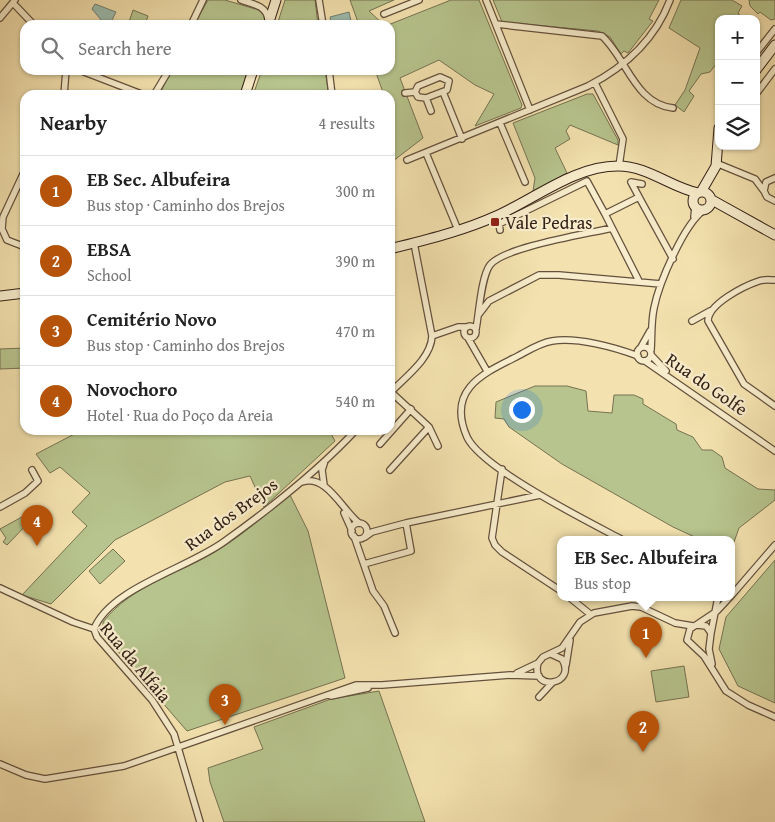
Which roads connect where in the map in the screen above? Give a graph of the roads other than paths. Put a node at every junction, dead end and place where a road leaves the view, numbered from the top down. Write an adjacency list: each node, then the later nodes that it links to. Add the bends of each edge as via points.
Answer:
1 (203, 0): 12 (street)
2 (241, 0): 8 (street)
3 (319, 0): 13 (street)
4 (419, 0): 9 (street)
5 (486, 0): 14 (street)
6 (670, 0): 19 (street, via 651,34)
7 (14, 2): 10 (street); 11 (street)
8 (271, 11)
9 (384, 14)
10 (0, 18)
11 (30, 20)
12 (193, 20)
13 (322, 20)
14 (496, 24): 19 (street, via 602,36); 42 (street)
15 (775, 29): 17 (street)
16 (775, 45): 20 (main road)
17 (760, 48)
18 (775, 53): 22 (main road)
19 (624, 64): 29 (street); 41 (street, via 641,91 651,100)
20 (760, 65)
21 (775, 69): 30 (street)
22 (760, 73)
23 (66, 75): 31 (street)
24 (92, 75): 32 (street)
25 (166, 75): 33 (street)
26 (251, 75): 34 (main road)
27 (255, 75): 35 (main road)
28 (330, 75): 36 (street)
29 (595, 83): 42 (street); 51 (street, via 623,139)
30 (760, 89)
31 (64, 90)
32 (131, 90)
33 (157, 90)
34 (247, 90)
35 (251, 90)
36 (331, 90)
37 (415, 92): 38 (street, via 418,86 444,77 449,81 447,90); 39 (street); 40 (street, via 418,97)
38 (443, 92): 40 (street); 45 (street)
39 (405, 93)
40 (426, 98): 43 (street)
41 (673, 108)
42 (530, 110): 44 (street)
43 (431, 111)
44 (500, 122): 45 (street); 55 (street)
45 (462, 139): 48 (street)
46 (719, 150): 50 (main road)
47 (722, 150): 50 (main road)
48 (426, 153): 49 (street); 63 (street)
49 (407, 160)
50 (719, 164): 54 (street); 59 (main road)
51 (620, 166): 59 (main road, via 640,170); 63 (main road, via 576,175 494,217)
52 (773, 178): 54 (street); 57 (street, via 766,182)
53 (20, 179): 67 (street, via 8,202 2,229 8,240)
54 (755, 179): 57 (street)
55 (525, 182)
56 (642, 184): 58 (street, via 631,182)
57 (764, 191): 60 (street)
58 (639, 197): 61 (street); 69 (street)
59 (703, 201): 65 (main road, via 724,208); 69 (street)
60 (775, 201)
61 (605, 214): 62 (street); 64 (street, via 587,181 499,224)
62 (612, 228): 71 (street); 75 (street, via 503,256 490,266)
63 (458, 230): 66 (main road)
64 (500, 230)
65 (775, 235)
66 (414, 243): 68 (main road); 83 (street)
67 (20, 245)
68 (395, 248)
69 (673, 259): 72 (street)
70 (775, 280): 77 (street, via 760,280)
71 (640, 281): 72 (street); 76 (street, via 539,275)
72 (661, 284): 81 (street)
73 (20, 294): 74 (main road)
74 (0, 296)
75 (482, 296): 76 (street); 78 (street)
76 (491, 300): 78 (street)
77 (710, 310): 79 (street); 93 (street, via 708,321 744,384)
78 (479, 314): 82 (street)
79 (692, 321)
80 (458, 327): 82 (street); 83 (street); 84 (street)
81 (650, 329): 86 (street); 87 (street)
82 (473, 330): 84 (street); 84 (street); 85 (street)
83 (432, 336): 91 (street, via 425,357)
84 (466, 337): 85 (street)
85 (476, 351): 89 (street)
86 (639, 351): 87 (street, Rua do Golfe, via 648,347); 88 (street, Rua do Golfe); 89 (street, via 553,341 540,344)
87 (651, 353): 88 (street, Rua do Golfe); 90 (street)
88 (645, 361): 90 (street, Rua do Golfe)
89 (488, 371): 103 (street, via 468,390 462,404 462,419 468,438 482,454)
90 (673, 378): 101 (street, Rua do Golfe)
91 (395, 388)
92 (395, 396): 94 (street)
93 (775, 406)
94 (410, 409): 95 (street); 96 (street)
95 (395, 426)
96 (429, 427): 100 (street); 105 (street)
97 (351, 435): 102 (street, Rua dos Brejos)
98 (388, 435): 99 (street)
99 (380, 444)
100 (438, 446)
101 (775, 450)
102 (325, 460): 106 (street, Rua dos Brejos); 107 (street)
103 (502, 468): 109 (street); 111 (street)
104 (32, 470): 112 (street, via 38,481 25,493)
105 (390, 470)
106 (312, 472): 107 (street); 108 (street, Rua dos Brejos)
107 (319, 480): 108 (street); 110 (street)
108 (299, 483): 133 (street, Rua dos Brejos, via 196,560 118,599)
109 (540, 495): 111 (street); 117 (street)
110 (339, 502): 114 (street, via 350,516); 116 (street)
111 (497, 504): 113 (street); 124 (street, via 492,538 495,545)
112 (0, 507)
113 (406, 523): 115 (street); 120 (street, via 411,551)
114 (362, 524): 115 (street); 116 (street, via 353,526); 118 (street, via 367,530)
115 (386, 528): 118 (street)
116 (353, 534): 118 (street, via 359,539); 120 (street)
117 (615, 536)
118 (365, 537)
119 (775, 546): 121 (street)
120 (364, 564): 135 (street, via 373,591 384,606)
121 (744, 581): 122 (street); 125 (street)
122 (735, 585)
123 (0, 588): 133 (street, Rua da Alfaia)
124 (557, 588)
125 (735, 590)
126 (575, 601): 130 (street)
127 (718, 601): 129 (street)
128 (725, 601): 129 (street)
129 (717, 611): 132 (street); 134 (street)
130 (590, 614): 131 (street, via 632,606 648,609); 137 (street, via 580,622)
131 (675, 623): 132 (street); 136 (street)
132 (695, 625): 134 (street, via 706,626); 136 (street)
133 (94, 629): 148 (street, Rua da Alfaia, via 97,637 152,700 174,734)
134 (711, 632): 138 (street)
135 (395, 633)
136 (687, 636): 139 (street)
137 (570, 638): 140 (street, via 562,648); 142 (street)
138 (711, 642): 139 (street, via 707,647); 144 (street, via 709,649)
139 (697, 649): 144 (street)
140 (550, 654): 141 (street); 142 (street, via 558,656)
141 (538, 663): 143 (street); 145 (street)
142 (565, 667): 146 (street, via 562,678)
143 (510, 675): 145 (street); 148 (street, via 382,685 317,699)
144 (716, 676): 147 (street, via 726,691 736,698)
145 (540, 678): 146 (street); 146 (street, via 539,697)
146 (552, 683)
147 (775, 717)
148 (177, 748): 149 (street, via 124,766 45,779); 150 (street, Rua da Alfaia)
149 (0, 764)
150 (200, 822)

